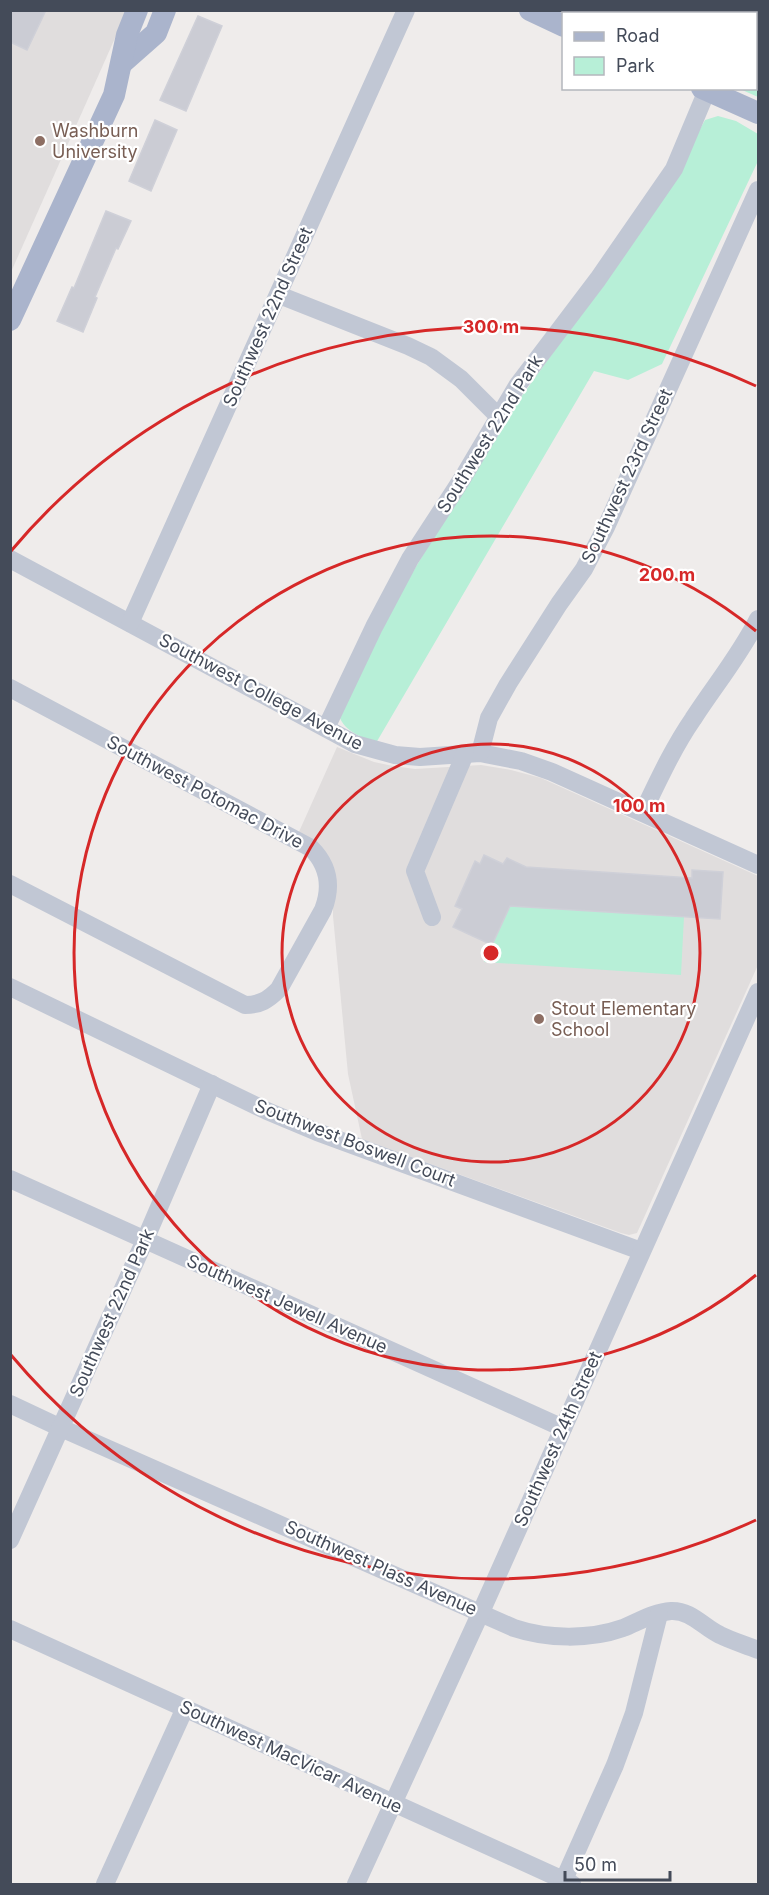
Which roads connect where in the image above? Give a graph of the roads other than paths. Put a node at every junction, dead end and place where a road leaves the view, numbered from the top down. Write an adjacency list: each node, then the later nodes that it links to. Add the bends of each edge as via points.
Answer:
1 (137, 10): 6 (main road)
2 (165, 10): 6 (main road, via 156,33)
3 (406, 10): 11 (street, Southwest 22nd Street)
4 (530, 10): 5 (main road)
5 (562, 25)
6 (122, 63): 12 (main road, via 114,94)
7 (706, 90): 13 (street, Southwest 22nd Park, via 674,169)
8 (708, 90): 9 (main road)
9 (759, 113)
10 (759, 190): 19 (street, Southwest 23rd Street, via 606,527 584,569 503,693)
11 (279, 295): 13 (street, via 431,357); 16 (street, Southwest 22nd Street)
12 (10, 320)
13 (498, 416): 18 (street, Southwest 22nd Park, via 410,559)
14 (10, 559): 16 (street, Southwest College Avenue)
15 (759, 619): 20 (street, via 693,719)
16 (130, 623): 18 (street, Southwest College Avenue)
17 (10, 688): 22 (street, Southwest Potomac Drive, via 311,848 325,867 329,883 323,910 279,989 262,1003 245,1005)
18 (326, 728): 19 (street, Southwest College Avenue, via 355,744 395,754)
19 (473, 754): 20 (street, Southwest College Avenue, via 536,765); 23 (street, Southwest 23rd Street, via 415,872)
20 (643, 812): 21 (street, Southwest College Avenue)
21 (759, 865)
22 (10, 884)
23 (432, 917)
24 (10, 987): 26 (street, Southwest Boswell Court)
25 (759, 992): 29 (street, Southwest 24th Street)
26 (212, 1084): 28 (street, Southwest 22nd Park); 29 (street, Southwest Boswell Court, via 317,1132)
27 (10, 1179): 28 (street, Southwest Jewell Avenue)
28 (145, 1240): 31 (street, Southwest 22nd Park); 32 (street, Southwest Jewell Avenue)
29 (641, 1251): 32 (street, Southwest 24th Street)
30 (10, 1404): 31 (street, Southwest Plass Avenue)
31 (61, 1428): 33 (street, Southwest 22nd Park); 34 (street, Southwest Plass Avenue)
32 (563, 1428): 34 (street, Southwest 24th Street)
33 (10, 1540)
34 (481, 1612): 35 (street, Southwest Plass Avenue, via 514,1628 549,1636 588,1635); 39 (street, Southwest 24th Street)
35 (658, 1614): 37 (street, Southwest Plass Avenue, via 683,1612 720,1635); 40 (street, via 634,1713)
36 (10, 1629): 38 (street, Southwest MacVicar Avenue)
37 (759, 1650)
38 (185, 1708): 39 (street, Southwest MacVicar Avenue); 41 (street)
39 (392, 1803): 40 (street, Southwest MacVicar Avenue); 42 (street, Southwest 24th Street)
40 (566, 1883)
41 (105, 1884)
42 (356, 1884)

